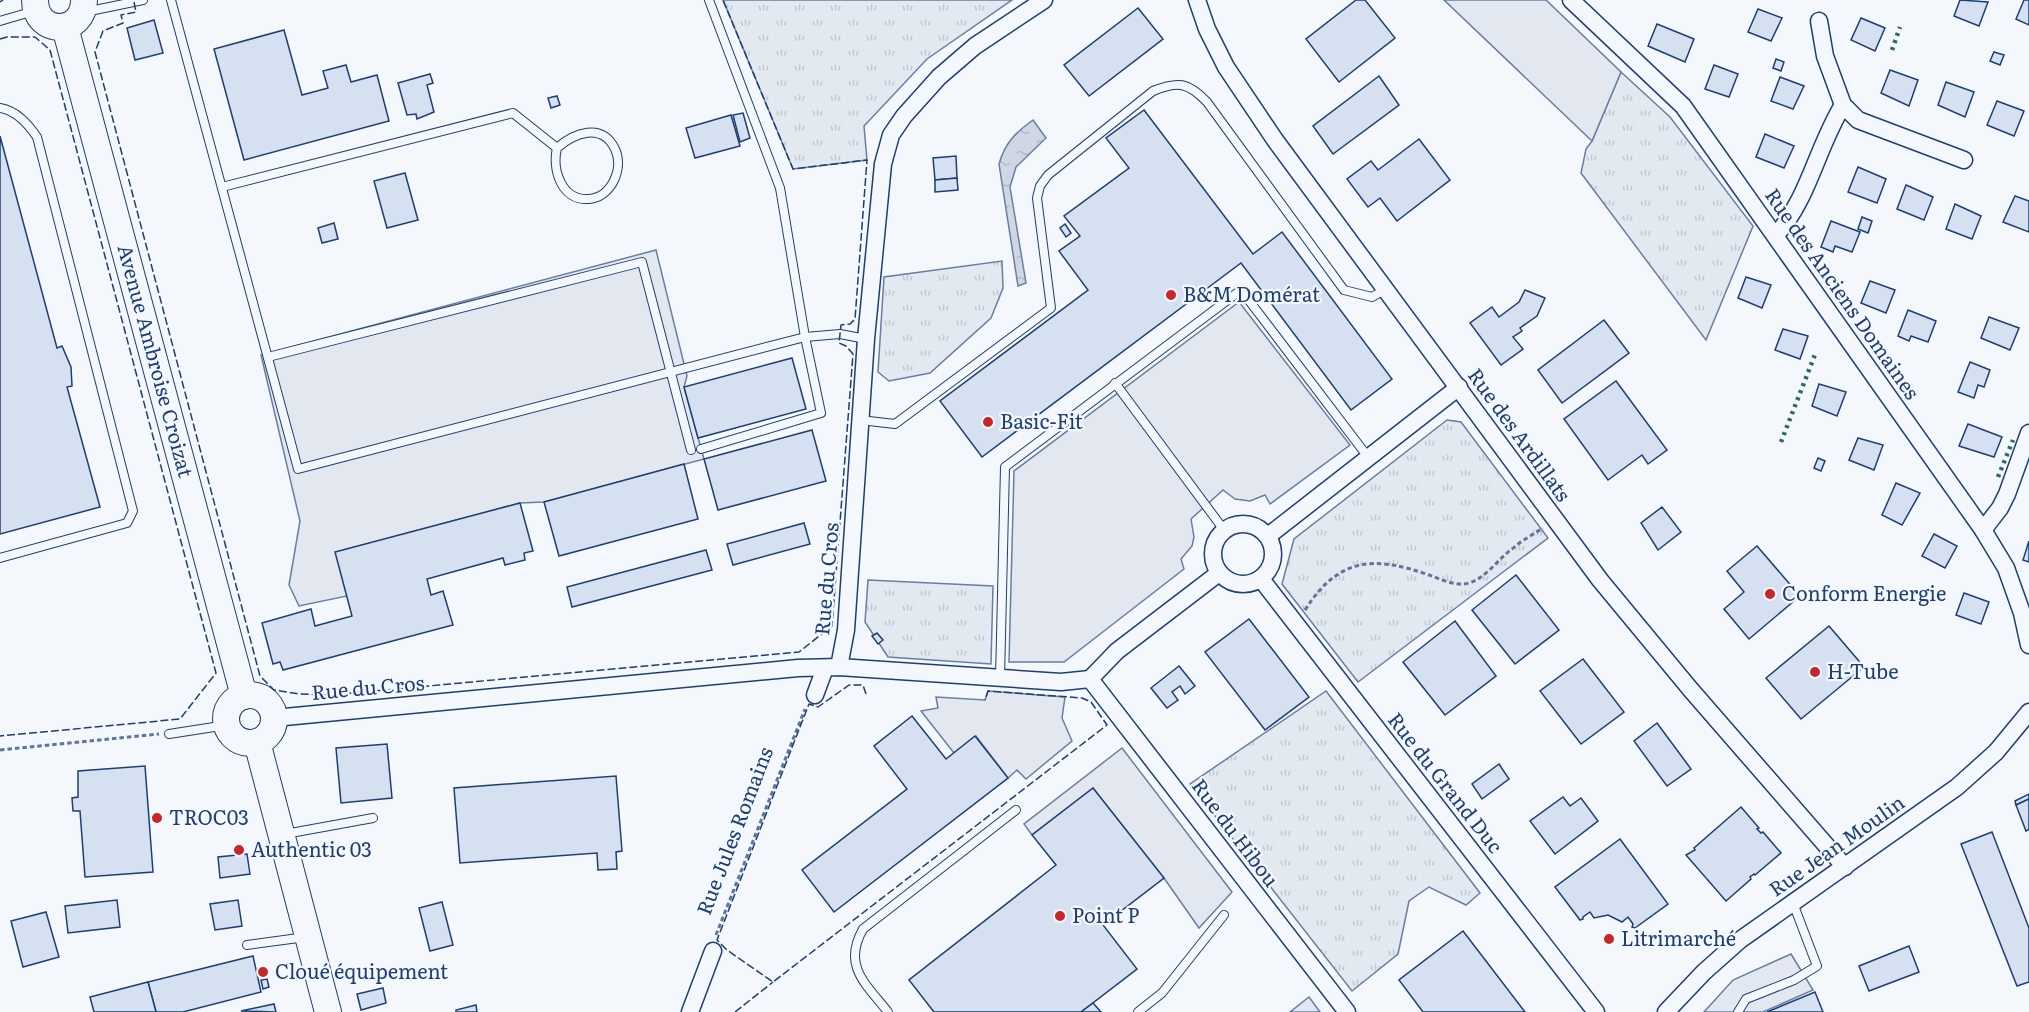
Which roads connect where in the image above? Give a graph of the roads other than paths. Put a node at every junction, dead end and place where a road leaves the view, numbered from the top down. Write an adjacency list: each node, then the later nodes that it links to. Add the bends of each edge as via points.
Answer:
1 (143, 0): 8 (lane)
2 (171, 0): 15 (lane)
3 (709, 0): 18 (lane, via 780,188)
4 (1044, 0): 19 (street, Rue du Cros, via 975,46 939,77 891,135 883,164)
5 (1197, 0): 17 (street, Rue des Ardillats, via 1226,67)
6 (1571, 0): 16 (street, Rue des Anciens Domaines, via 1683,106)
7 (35, 5): 8 (main road, via 44,22 58,27); 9 (lane)
8 (77, 13): 40 (main road, Avenue Ambroise Croizat)
9 (0, 21)
10 (1819, 21): 11 (street, via 1823,49)
11 (1843, 105): 14 (street, via 1858,120); 16 (street, via 1797,208)
12 (0, 108): 32 (lane, via 27,122 37,137 133,512 127,523)
13 (556, 148): 13 (lane, via 556,175 564,189 589,199 601,195 612,184 619,169 612,143 590,132 578,133); 15 (lane, via 513,113)
14 (1964, 160)
15 (222, 187): 20 (lane)
16 (1776, 235): 30 (street, Rue des Anciens Domaines)
17 (1386, 289): 23 (street, Rue des Ardillats); 24 (lane, via 1372,297 1344,290 1207,102 1195,90 1171,84 1153,92 1048,175 1040,186 1037,198 1052,308 894,424)
18 (805, 337): 19 (lane, via 840,334); 21 (lane); 26 (lane, via 821,413)
19 (866, 339): 24 (street, Rue du Cros)
20 (268, 357): 21 (lane, via 642,262); 21 (lane, via 298,469)
21 (671, 373): 27 (lane)
22 (1115, 383): 28 (lane, via 1242,290); 29 (lane); 37 (lane, via 1005,467)
23 (1459, 387): 28 (street); 49 (street, Rue des Ardillats, via 1612,595)
24 (860, 420): 36 (street, Rue du Cros, via 846,630)
25 (2029, 433): 30 (street, via 2007,494)
26 (701, 449)
27 (691, 450)
28 (1368, 457): 31 (street)
29 (1224, 530): 31 (street, via 1242,524 1261,529); 33 (street, via 1212,555)
30 (1983, 530): 35 (street, Rue des Anciens Domaines, via 2006,568)
31 (1268, 536): 34 (street, via 1273,564)
32 (0, 558)
33 (1219, 573): 34 (street, via 1234,584 1253,584); 38 (street, via 1117,651)
34 (1261, 579): 60 (street, Rue du Grand Duc)
35 (2029, 645)
36 (832, 667): 37 (street); 39 (street); 42 (street, Rue du Cros)
37 (1000, 678): 38 (street, via 1061,682)
38 (1090, 679): 59 (street, Rue du Hibou)
39 (815, 695)
40 (244, 696): 42 (main road, via 264,700); 43 (main road, via 232,704)
41 (2029, 712): 49 (street, Rue Jean Moulin, via 1996,752 1957,787)
42 (274, 718): 45 (main road, via 270,733)
43 (227, 725): 44 (lane); 45 (main road, via 235,738)
44 (169, 734)
45 (256, 742): 48 (main road)
46 (1016, 810): 57 (lane, via 863,929 854,947 854,958 859,974)
47 (373, 818): 48 (lane)
48 (282, 834): 52 (main road)
49 (1845, 867): 50 (street, Rue Jean Moulin)
50 (1794, 903): 61 (street, Rue Jean Moulin, via 1736,944); 62 (lane, via 1817,966 1794,980 1746,999)
51 (1224, 915): 58 (lane, via 1162,993)
52 (308, 936): 53 (lane); 55 (main road)
53 (247, 945)
54 (713, 951): 56 (street)
55 (328, 1012)
56 (690, 1012)
57 (888, 1012)
58 (1138, 1012)
59 (1347, 1012)
60 (1596, 1012)
61 (1666, 1012)
62 (1738, 1012)

